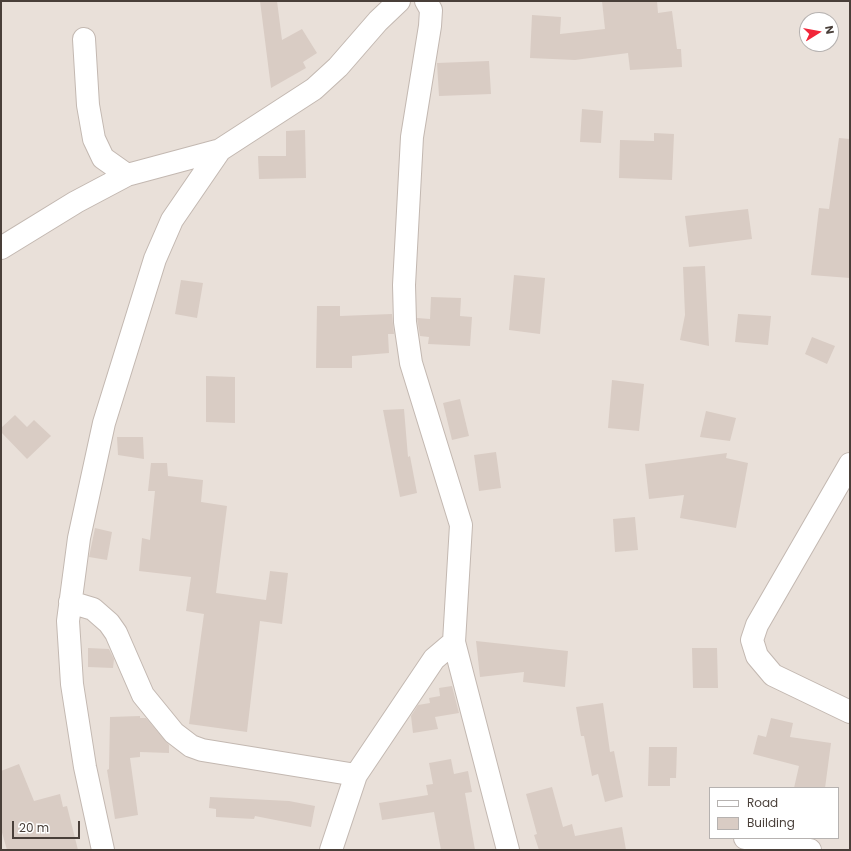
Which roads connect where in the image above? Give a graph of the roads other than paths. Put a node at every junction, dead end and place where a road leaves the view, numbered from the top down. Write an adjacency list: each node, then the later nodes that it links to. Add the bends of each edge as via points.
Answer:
1 (399, 1): 4 (street, via 314,89)
2 (426, 1): 9 (street, via 431,10 430,26 412,137 404,322 411,363 461,525)
3 (84, 39): 5 (street, via 88,105 94,139 102,158)
4 (220, 150): 5 (street); 8 (street, via 172,220 155,259 104,423 79,538)
5 (126, 175): 6 (street)
6 (1, 248)
7 (850, 464): 10 (street, via 757,625 752,640 757,656 773,675)
8 (70, 602): 11 (street, via 93,608 102,614 116,633 143,695 174,733 191,746 202,750); 13 (street, via 68,621 72,684 85,767)
9 (454, 642): 11 (street, via 434,659); 15 (street)
10 (850, 712)
11 (356, 775): 14 (street)
12 (750, 839): 16 (street)
13 (103, 850)
14 (331, 850)
15 (508, 850)
16 (810, 850)

